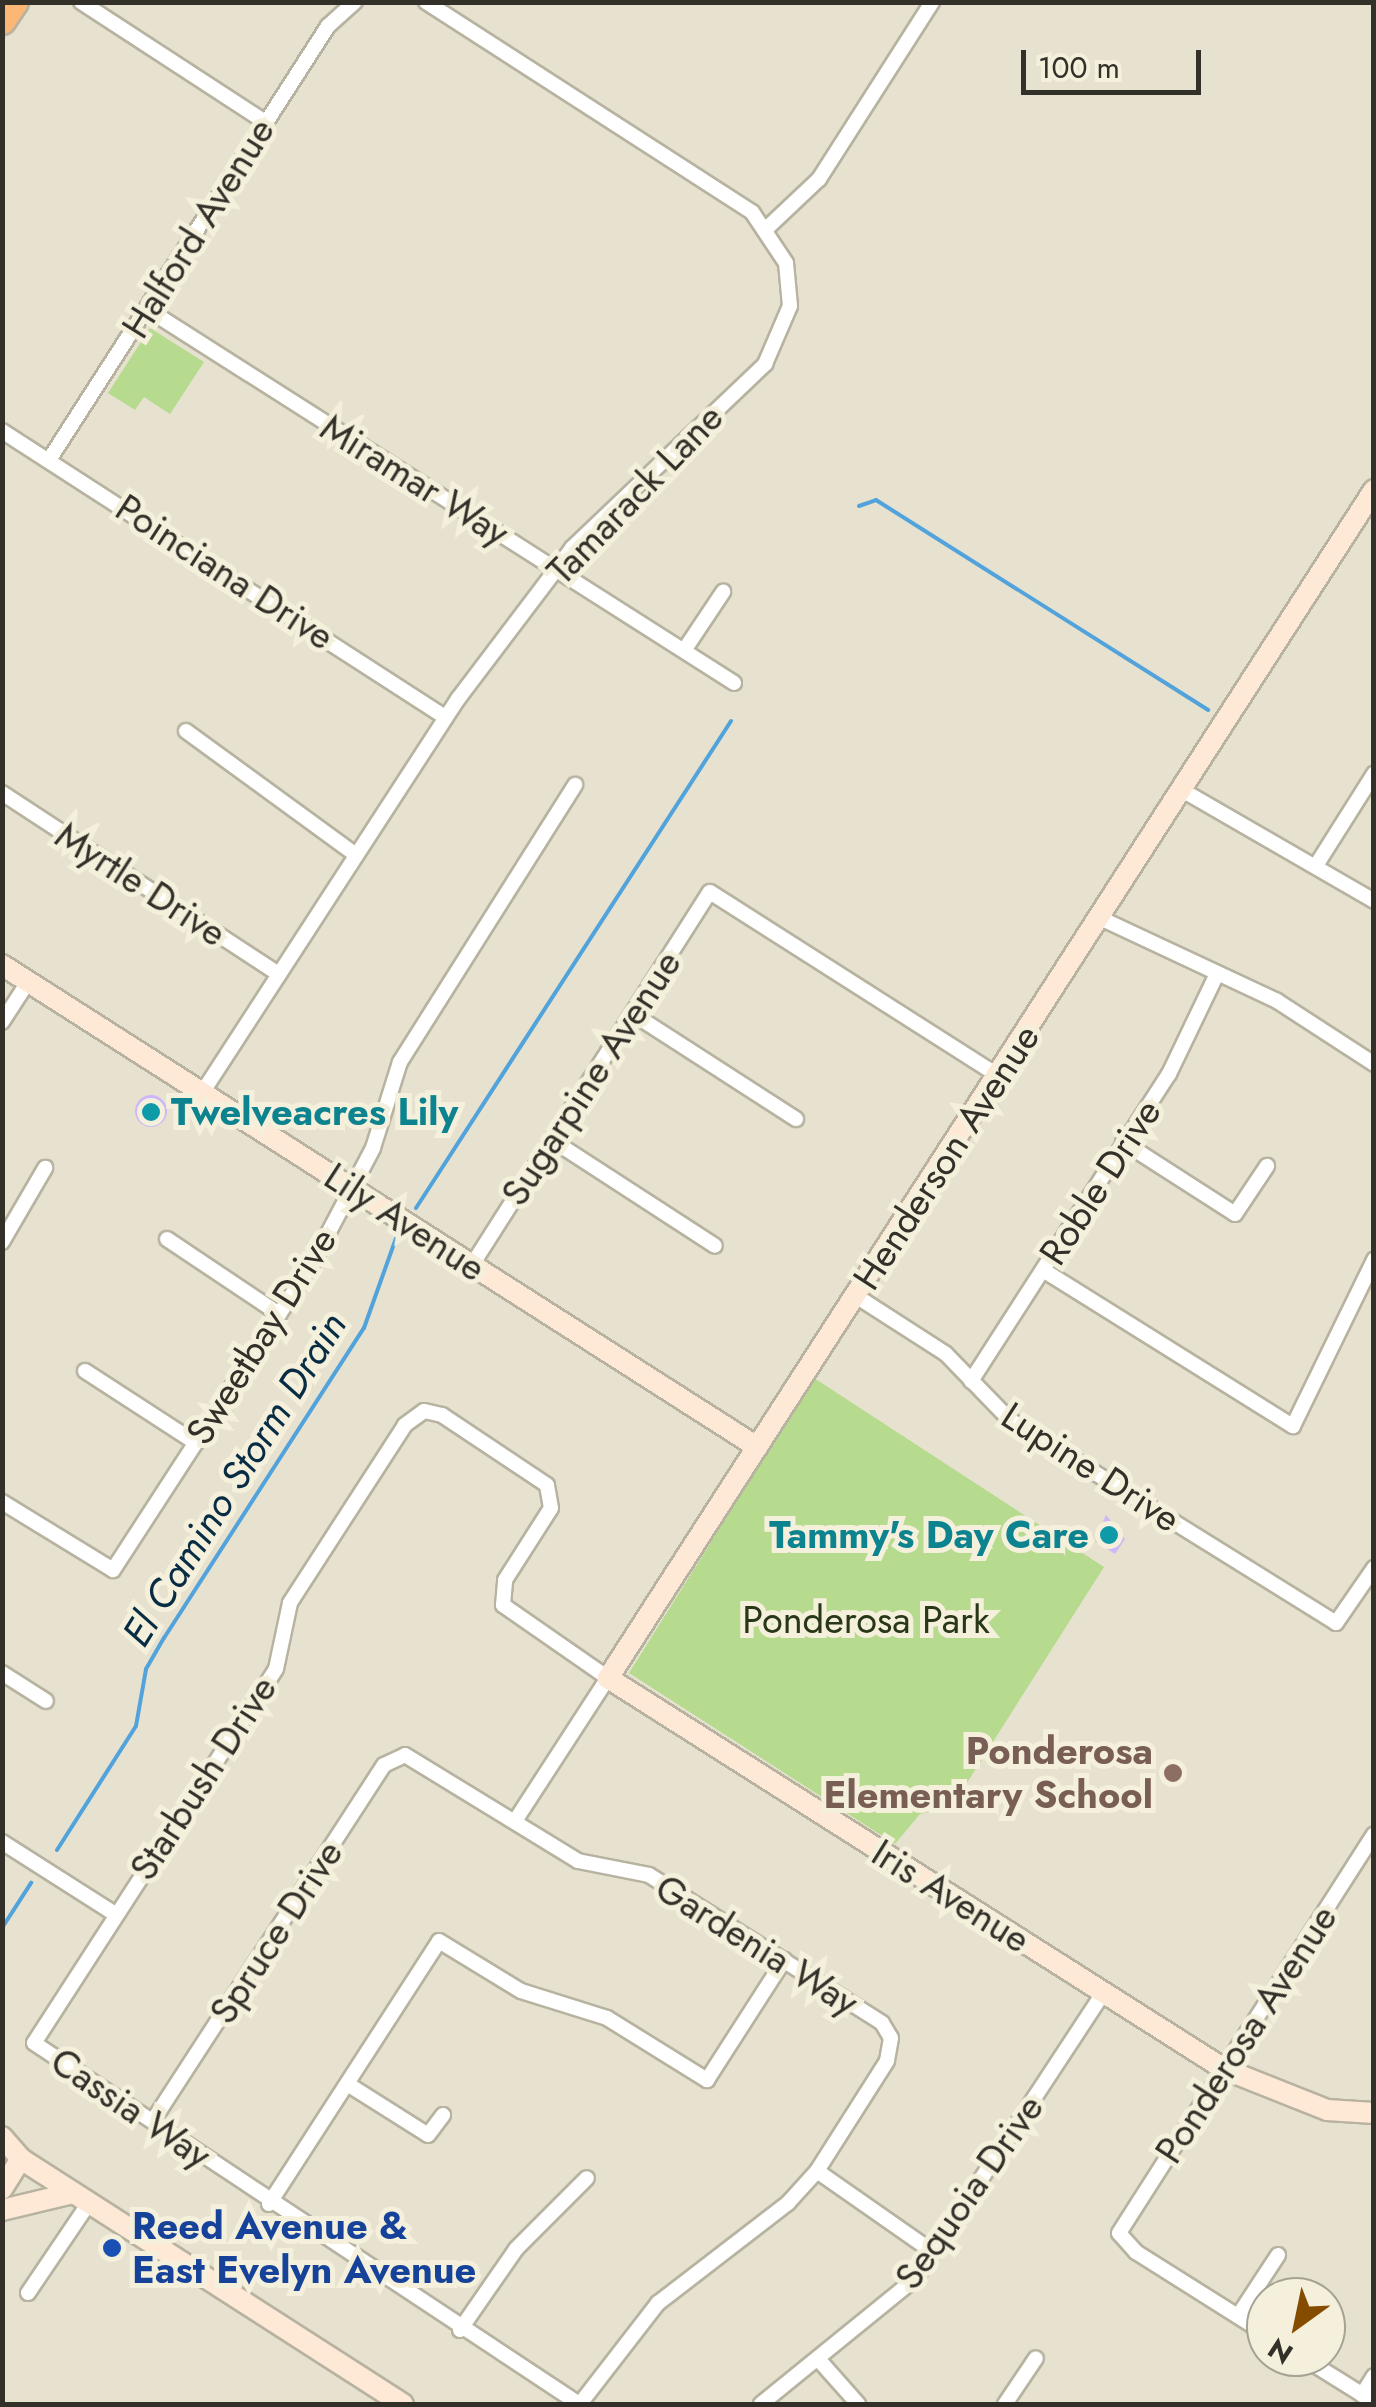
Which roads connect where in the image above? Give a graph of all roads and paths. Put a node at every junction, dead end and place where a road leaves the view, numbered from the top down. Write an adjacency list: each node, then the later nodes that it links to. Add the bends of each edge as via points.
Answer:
1 (15, 2): 6 (highway)
2 (81, 2): 7 (street)
3 (355, 2): 7 (street, Halford Avenue, via 328,26)
4 (426, 2): 8 (street, Tamarack Lane, via 718,188)
5 (932, 2): 8 (street, via 819,180)
6 (2, 20)
7 (265, 122): 9 (street, Halford Avenue)
8 (767, 228): 13 (street, Tamarack Lane, via 791,291 776,350)
9 (146, 309): 11 (street, Halford Avenue); 13 (street, Miramar Way)
10 (2, 431): 11 (street, Poinciana Drive)
11 (49, 460): 17 (street, Poinciana Drive)
12 (1374, 490): 21 (street, Henderson Avenue)
13 (556, 569): 15 (street, Miramar Way); 17 (street, Tamarack Lane)
14 (722, 592): 15 (street)
15 (685, 650): 16 (street, Miramar Way)
16 (734, 684)
17 (445, 716): 23 (street, Tamarack Lane)
18 (186, 731): 23 (street)
19 (1374, 774): 24 (street)
20 (576, 785): 41 (street, Sweetbay Drive, via 400,1062 372,1148)
21 (1182, 790): 24 (street); 26 (street, Henderson Avenue)
22 (2, 793): 28 (street, Myrtle Drive)
23 (356, 855): 28 (street, Tamarack Lane)
24 (1317, 864): 25 (street)
25 (1374, 901)
26 (1100, 918): 29 (street); 34 (street, Henderson Avenue)
27 (2, 965): 30 (street, Lily Avenue)
28 (278, 974): 35 (street, Tamarack Lane)
29 (1216, 976): 33 (street, via 1277,1002); 38 (street, Roble Drive, via 1169,1074)
30 (28, 982): 32 (street); 35 (street, Lily Avenue)
31 (632, 1014): 34 (street, Sugarpine Avenue, via 710,892); 36 (street); 37 (street, Sugarpine Avenue)
32 (2, 1022)
33 (1374, 1064)
34 (999, 1076): 48 (street, Henderson Avenue)
35 (202, 1093): 41 (street, Lily Avenue)
36 (796, 1119)
37 (552, 1140): 44 (street); 46 (street, Sugarpine Avenue)
38 (1123, 1142): 39 (street, via 1234,1214); 47 (street, Roble Drive)
39 (1266, 1166)
40 (45, 1168): 43 (street)
41 (350, 1187): 46 (street, Lily Avenue); 49 (street, Sweetbay Drive)
42 (168, 1239): 49 (street)
43 (2, 1242)
44 (716, 1246)
45 (1374, 1260): 47 (street, via 1292,1426)
46 (472, 1265): 54 (street, Lily Avenue)
47 (1043, 1270): 51 (street, Roble Drive)
48 (856, 1296): 51 (street, Lupine Drive, via 946,1354); 54 (street, Henderson Avenue)
49 (280, 1314): 53 (street, Sweetbay Drive)
50 (85, 1371): 53 (street)
51 (971, 1381): 56 (street, Lupine Drive, via 1010,1420 1336,1623)
52 (424, 1411): 58 (street, Iris Avenue, via 442,1415 548,1485 551,1508 505,1580 502,1600 514,1618); 66 (street, Starbush Drive, via 405,1425 290,1603 276,1670)
53 (196, 1443): 55 (street, Sweetbay Drive, via 114,1570)
54 (757, 1448): 58 (street, Henderson Avenue)
55 (2, 1502)
56 (1374, 1568)
57 (2, 1672): 59 (street)
58 (608, 1678): 61 (street, Henderson Avenue); 68 (street, Iris Avenue)
59 (46, 1700)
60 (405, 1755): 61 (street, Gardenia Way); 74 (street, Spruce Drive, via 384,1765)
61 (515, 1821): 67 (street, Gardenia Way, via 578,1860 650,1876)
62 (1374, 1835): 64 (street, Ponderosa Avenue)
63 (2, 1842): 66 (street)
64 (1360, 1856): 65 (street); 70 (street, Ponderosa Avenue)
65 (1374, 1865)
66 (115, 1914): 69 (street, Starbush Drive)
67 (784, 1960): 71 (street, via 706,2080 607,2018 521,1992 439,1941); 77 (street, Gardenia Way, via 882,2023 891,2038 887,2061)
68 (1103, 1993): 70 (street, Iris Avenue); 83 (street, Sequoia Drive)
69 (34, 2043): 74 (street, Cassia Way)
70 (1224, 2069): 72 (street, Iris Avenue, via 1327,2110); 86 (street, Ponderosa Avenue, via 1119,2233)
71 (349, 2085): 73 (street, via 428,2135); 81 (street)
72 (1374, 2112)
73 (443, 2115)
74 (154, 2120): 81 (street, Cassia Way)
75 (2, 2138): 76 (street)
76 (12, 2159): 79 (street); 80 (street)
77 (817, 2171): 83 (street); 95 (street, via 788,2204 658,2303)
78 (588, 2178): 88 (street, via 516,2249)
79 (2, 2189)
80 (81, 2198): 82 (street); 85 (street); 94 (street)
81 (269, 2204): 88 (street, Cassia Way)
82 (2, 2210)
83 (934, 2252): 90 (street, Sequoia Drive, via 894,2300)
84 (1278, 2255): 86 (street)
85 (28, 2294)
86 (1238, 2316): 87 (street)
87 (1246, 2321)
88 (460, 2330): 95 (street, Cassia Way)
89 (1036, 2358): 98 (street)
90 (819, 2360): 96 (street, Sequoia Drive); 97 (street)
91 (1374, 2376): 93 (street)
92 (1334, 2377): 93 (street)
93 (1368, 2398)
94 (403, 2404)
95 (579, 2404)
96 (762, 2404)
97 (858, 2404)
98 (1005, 2404)

